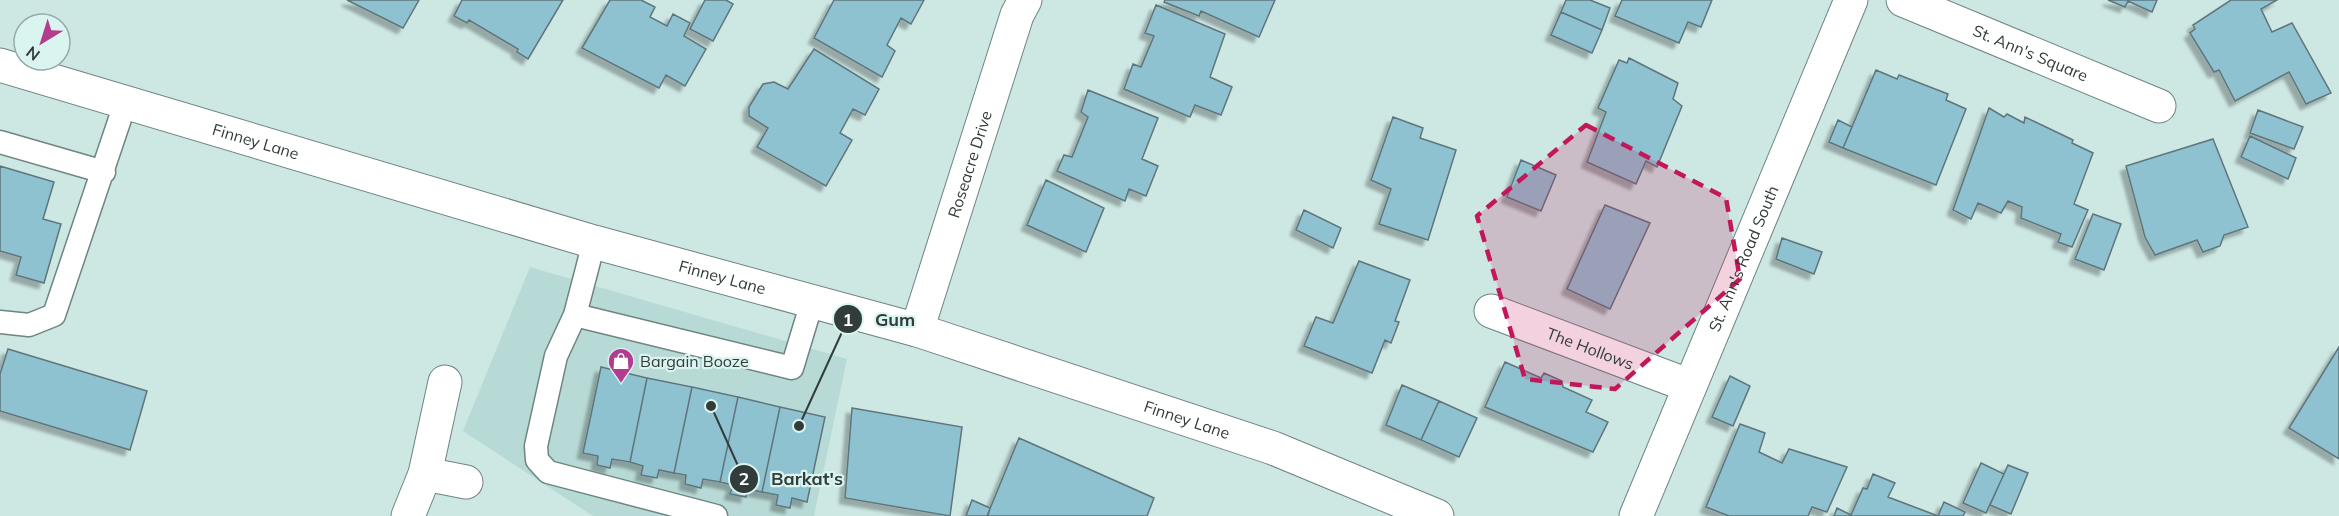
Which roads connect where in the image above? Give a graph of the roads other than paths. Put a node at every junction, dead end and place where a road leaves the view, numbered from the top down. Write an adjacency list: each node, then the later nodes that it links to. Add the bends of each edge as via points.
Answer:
1 (1025, 0): 14 (street, Roseacre Drive)
2 (1851, 0): 16 (street, St. Ann's Road South)
3 (1903, 0): 6 (street, St. Ann's Square)
4 (0, 65): 5 (street, Finney Lane)
5 (126, 101): 8 (lane); 9 (street, Finney Lane)
6 (2159, 106)
7 (0, 142): 8 (lane)
8 (104, 172): 13 (lane, via 54,315 29,325)
9 (594, 242): 10 (street, Finney Lane); 12 (lane)
10 (812, 302): 12 (lane, via 792,368); 14 (street, Finney Lane)
11 (1491, 310): 16 (street, The Hollows)
12 (575, 315): 20 (lane, via 556,356 536,446 537,460 548,472)
13 (0, 322)
14 (917, 330): 21 (street, Finney Lane, via 1273,448)
15 (445, 381): 17 (street)
16 (1690, 386): 22 (street, St. Ann's Road South)
17 (424, 474): 18 (street); 19 (street)
18 (466, 482)
19 (408, 516)
20 (716, 516)
21 (1437, 516)
22 (1636, 516)

